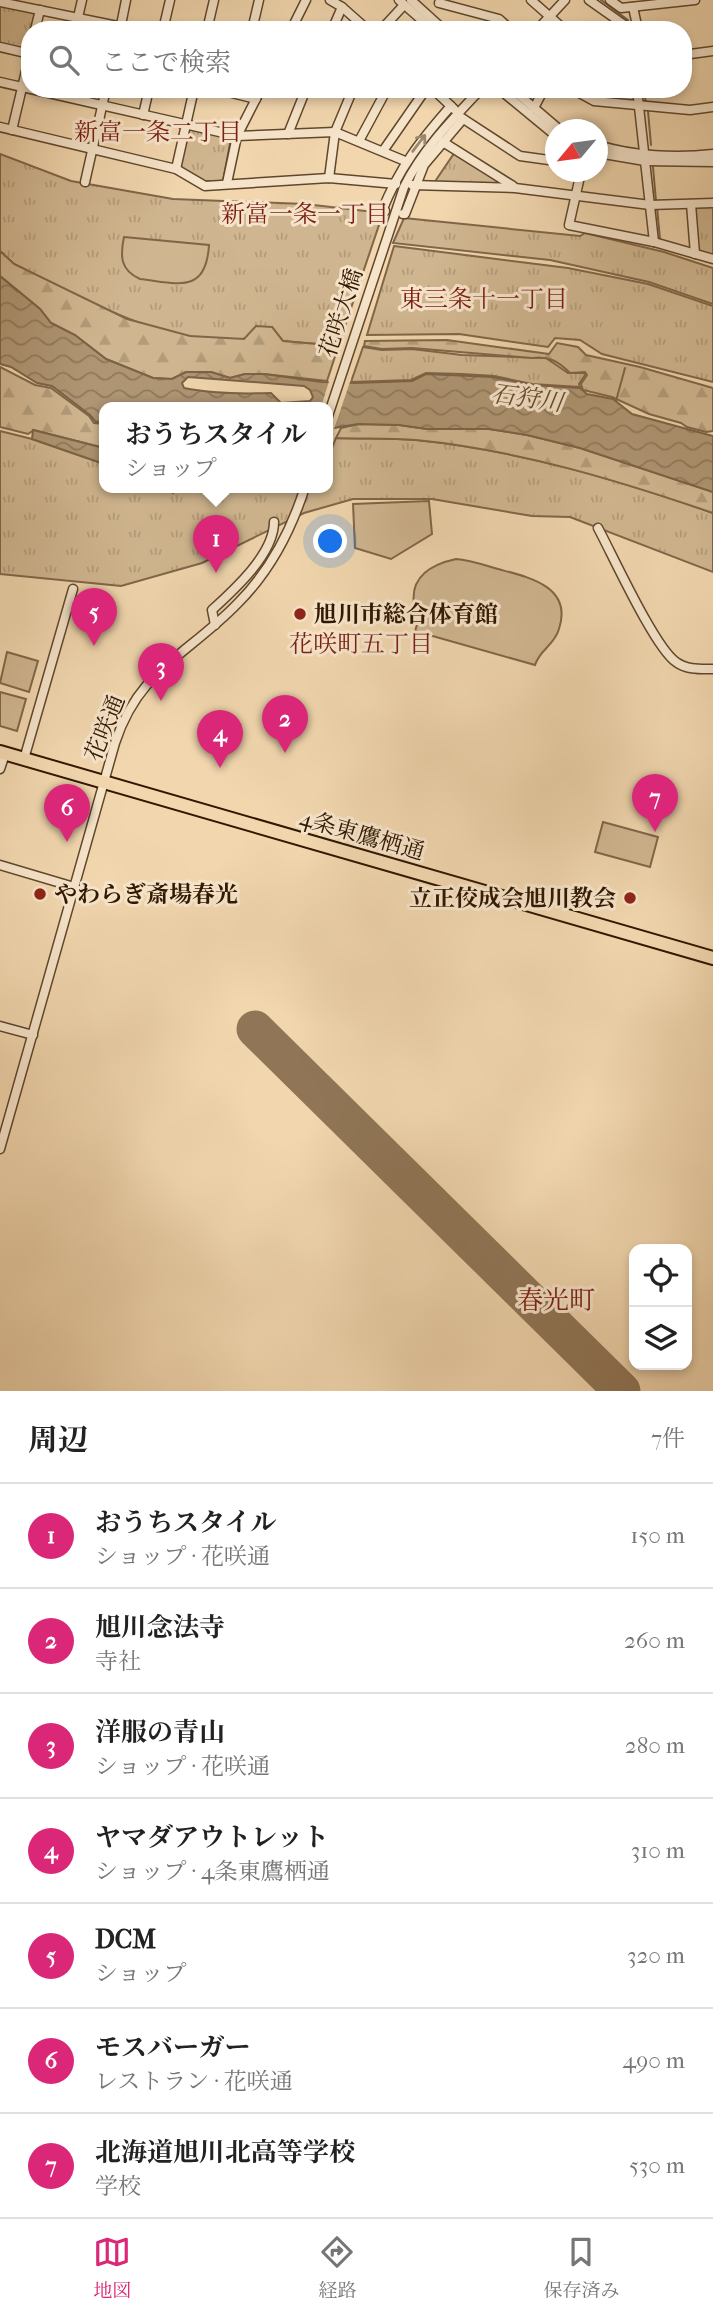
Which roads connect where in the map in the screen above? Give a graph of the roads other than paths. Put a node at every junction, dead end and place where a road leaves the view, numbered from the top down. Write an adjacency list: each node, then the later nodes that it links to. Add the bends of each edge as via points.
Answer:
1 (82, 0): 21 (street)
2 (126, 0): 26 (street)
3 (170, 0): 27 (street)
4 (214, 0): 28 (street)
5 (259, 0): 29 (street)
6 (306, 0): 30 (street)
7 (330, 0): 17 (street)
8 (531, 0): 20 (street)
9 (565, 0): 20 (street)
10 (589, 0): 37 (street)
11 (610, 0): 18 (street, via 621,8)
12 (695, 0): 18 (street)
13 (0, 2): 16 (street)
14 (404, 2): 22 (street); 33 (street)
15 (439, 2): 22 (street); 34 (street)
16 (21, 3): 19 (street)
17 (342, 7): 31 (street); 32 (street)
18 (633, 8): 38 (street)
19 (40, 10): 21 (street); 23 (street)
20 (550, 17): 35 (street); 36 (street)
21 (78, 18): 24 (street); 25 (street)
22 (428, 20)
23 (37, 21)
24 (77, 21)
25 (91, 21)
26 (122, 21)
27 (165, 21)
28 (209, 21)
29 (254, 21)
30 (296, 21)
31 (336, 21)
32 (358, 21)
33 (388, 21)
34 (501, 21)
35 (546, 21)
36 (555, 21)
37 (619, 21)
38 (636, 21)
39 (0, 47): 41 (street)
40 (713, 51): 42 (street)
41 (21, 52)
42 (692, 54)
43 (0, 82): 44 (street)
44 (21, 88)
45 (21, 92): 74 (street)
46 (78, 98): 63 (street)
47 (104, 98): 63 (street)
48 (147, 98): 68 (street)
49 (192, 98): 71 (street)
50 (252, 98): 62 (street)
51 (302, 98): 76 (street)
52 (349, 98): 75 (street)
53 (382, 98): 78 (street)
54 (420, 98): 82 (street)
55 (443, 98): 64 (street)
56 (474, 98): 69 (street)
57 (510, 98): 73 (street)
58 (522, 98): 67 (street)
59 (539, 98): 67 (street)
60 (588, 98): 65 (street)
61 (641, 98): 65 (street)
62 (256, 99): 77 (street)
63 (103, 106): 68 (street); 80 (street)
64 (451, 106): 69 (street); 87 (street, one-way to 64)
65 (645, 106): 66 (street); 85 (street)
66 (713, 107)
67 (534, 108): 70 (street)
68 (144, 115): 71 (street)
69 (460, 115): 79 (street); 86 (street, via 520,156); 106 (street, 花咲大橋, via 420,158 404,187)
70 (547, 119)
71 (186, 125): 77 (street); 89 (street)
72 (0, 127): 74 (street)
73 (545, 128)
74 (12, 130): 80 (street)
75 (335, 132): 76 (street); 78 (street); 90 (street)
76 (288, 134): 77 (street)
77 (237, 136): 93 (street)
78 (359, 141): 82 (street)
79 (443, 142): 95 (street); 96 (street)
80 (93, 148): 89 (street); 91 (street)
81 (608, 148): 85 (street)
82 (383, 151): 87 (street)
83 (608, 154): 85 (street)
84 (713, 154): 85 (street)
85 (645, 157): 88 (street); 99 (street)
86 (545, 160)
87 (405, 161): 94 (street)
88 (713, 162)
89 (176, 169): 93 (street, via 205,186)
90 (329, 178): 93 (street); 94 (street)
91 (85, 182)
92 (579, 182): 97 (street)
93 (227, 183)
94 (394, 184): 101 (street)
95 (414, 185): 96 (street); 102 (street)
96 (516, 188): 97 (street)
97 (576, 195): 99 (street); 103 (street, via 569,225)
98 (713, 203): 100 (street)
99 (654, 204): 100 (street); 103 (street)
100 (691, 204): 104 (street)
101 (385, 211)
102 (403, 214)
103 (653, 242): 104 (street)
104 (695, 254): 105 (street)
105 (713, 260)
106 (333, 402)
107 (303, 493): 111 (street, 花咲通, via 273,560)
108 (274, 522): 111 (street, via 271,540 253,569 212,610)
109 (598, 528): 112 (street, via 671,659 684,667)
110 (73, 589): 114 (street)
111 (215, 625): 116 (street, 花咲通, via 160,669 137,696 120,727)
112 (713, 669)
113 (2, 753): 114 (highway, 4条東鷹栖通); 115 (street)
114 (24, 759): 116 (highway, 4条東鷹栖通)
115 (0, 769)
116 (104, 783): 118 (street, 花咲通); 119 (highway, 4条東鷹栖通)
117 (0, 865): 118 (street)
118 (74, 887): 121 (street, 花咲通)
119 (713, 958)
120 (0, 1026): 121 (street)
121 (33, 1035): 122 (street, 花咲通)
122 (0, 1149)

